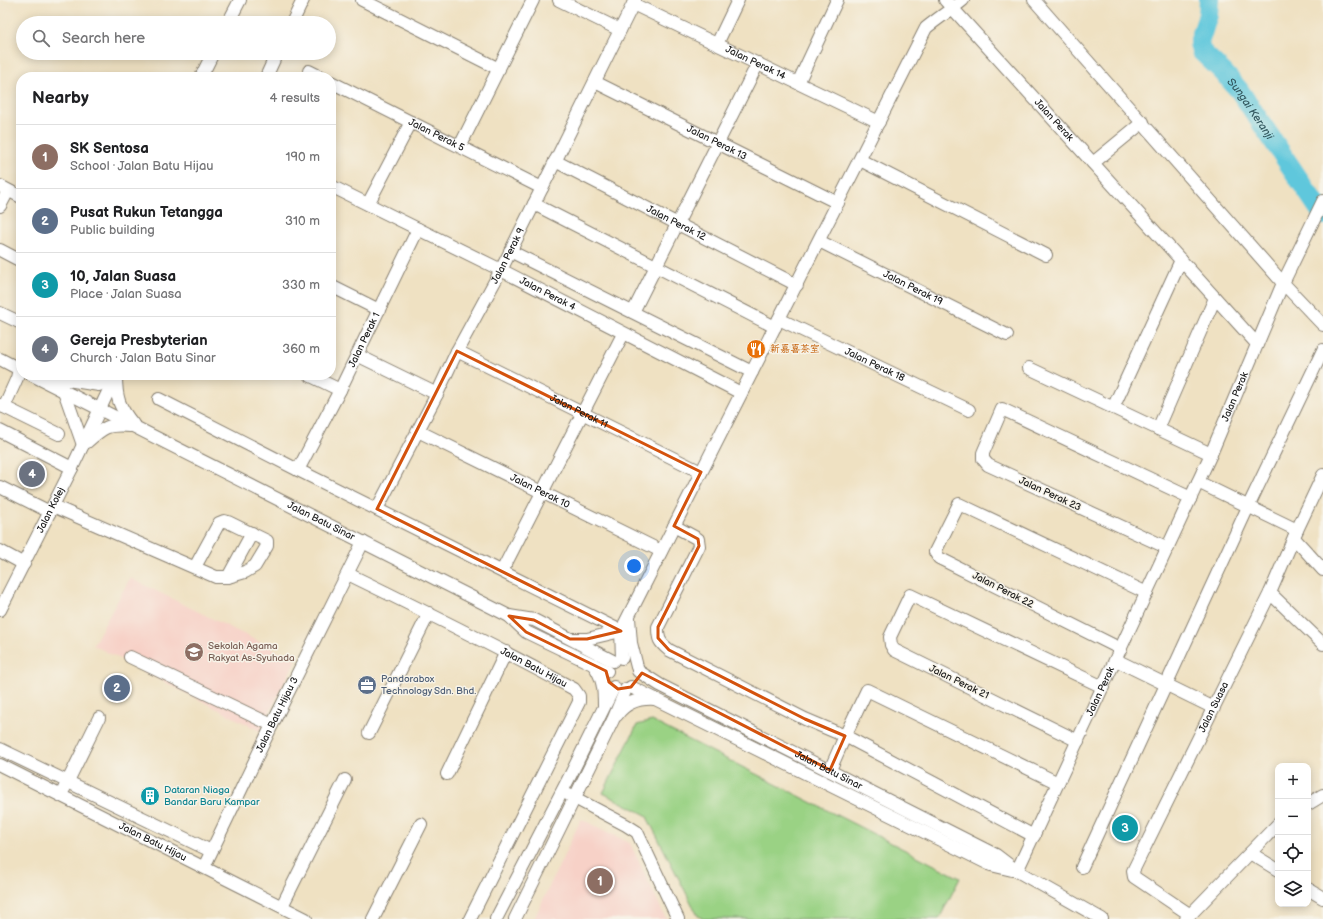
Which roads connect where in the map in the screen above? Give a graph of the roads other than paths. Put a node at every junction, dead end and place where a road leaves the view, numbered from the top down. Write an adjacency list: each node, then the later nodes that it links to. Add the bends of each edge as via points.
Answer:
1 (240, 0): 12 (street)
2 (303, 0): 13 (street)
3 (362, 0): 19 (street)
4 (533, 0): 19 (street)
5 (559, 0): 14 (street)
6 (738, 0): 15 (street)
7 (837, 0): 23 (street)
8 (963, 0): 11 (street)
9 (1034, 0): 27 (street)
10 (634, 2): 14 (street, Jalan Perak 9); 15 (street, Jalan Perak 14)
11 (949, 4): 26 (street, via 926,28); 32 (street, Jalan Perak)
12 (232, 16)
13 (295, 16)
14 (620, 30): 22 (street, Jalan Perak 9)
15 (717, 44): 18 (street, Jalan Perak 14)
16 (210, 60): 20 (street)
17 (274, 60): 21 (street)
18 (758, 64): 23 (street, Jalan Perak 14); 28 (street)
19 (499, 69): 29 (street)
20 (204, 72)
21 (268, 72)
22 (595, 82): 28 (street, Jalan Perak 13); 31 (street, Jalan Perak 9)
23 (798, 83): 26 (street, Jalan Perak 14)
24 (336, 84): 25 (street, Jalan Perak 5)
25 (411, 122): 29 (street, Jalan Perak 5); 38 (street)
26 (879, 122): 30 (street)
27 (1143, 122): 32 (street); 51 (street)
28 (718, 142): 37 (street, Jalan Perak 13); 41 (street)
29 (460, 146): 34 (street, Jalan Perak 5)
30 (860, 160): 37 (street); 46 (street)
31 (555, 161): 34 (street, Jalan Perak 9); 41 (street, Jalan Perak 12)
32 (1093, 163): 48 (street, Jalan Perak)
33 (336, 188): 38 (street, Jalan Perak 4)
34 (542, 188): 39 (street, Jalan Perak 9)
35 (14, 191): 40 (street)
36 (1323, 201): 51 (street)
37 (838, 203): 43 (street)
38 (368, 204): 42 (street, Jalan Perak 4)
39 (534, 204): 45 (street, Jalan Perak 9); 49 (street, Jalan Perak 18)
40 (0, 206)
41 (677, 223): 49 (street); 52 (street, Jalan Perak 12)
42 (418, 229): 50 (street, Jalan Perak 4); 55 (street, Jalan Perak 1)
43 (819, 241): 52 (street); 62 (street, Jalan Perak 19)
44 (0, 250): 47 (street)
45 (510, 251): 50 (street, Jalan Perak 9); 56 (street)
46 (1046, 255)
47 (16, 258)
48 (1181, 260): 54 (street, Jalan Perak); 84 (street)
49 (655, 266): 56 (street); 59 (street, Jalan Perak 18)
50 (500, 270): 61 (street, Jalan Perak 4); 65 (street, Jalan Perak 9)
51 (1283, 282): 60 (street); 63 (street)
52 (797, 285): 59 (street)
53 (336, 288): 55 (street)
54 (1216, 298): 63 (street, Jalan Perak); 89 (street)
55 (379, 310): 66 (street, Jalan Perak 1)
56 (632, 312): 70 (street)
57 (0, 313): 58 (street)
58 (16, 321)
59 (777, 323): 70 (street); 86 (street, Jalan Perak 18)
60 (1323, 325)
61 (623, 334): 80 (street, Jalan Perak 4); 87 (street)
62 (1007, 335)
63 (1257, 344): 94 (street, Jalan Perak)
64 (1323, 350): 103 (street)
65 (457, 351): 81 (street, Jalan Perak 9); 87 (street, Jalan Perak 11)
66 (357, 355): 78 (street, Jalan Perak 1); 81 (street)
67 (0, 359): 68 (street)
68 (16, 367)
69 (1029, 368): 84 (street)
70 (752, 372): 80 (street)
71 (16, 380): 83 (street)
72 (42, 380): 79 (street, Jalan Batu Sinar)
73 (68, 380): 74 (street, via 99,385)
74 (108, 380)
75 (114, 380): 85 (street)
76 (116, 380): 88 (street, via 123,411)
77 (319, 380): 78 (street)
78 (340, 390): 96 (street, Jalan Perak 1)
79 (64, 391): 85 (street, Jalan Batu Sinar); 93 (street)
80 (742, 393): 97 (street)
81 (436, 394): 91 (street, Jalan Perak 9)
82 (159, 399): 96 (street)
83 (2, 406): 92 (street)
84 (1113, 408): 89 (street)
85 (100, 409): 88 (street, Jalan Batu Sinar); 93 (street, Jalan Kolej)
86 (969, 410)
87 (582, 414): 97 (street, Jalan Perak 11); 101 (street)
88 (135, 426): 93 (street, via 107,426); 109 (street, Jalan Batu Sinar)
89 (1158, 429): 94 (street)
90 (0, 431): 95 (street)
91 (418, 431): 101 (street, Jalan Perak 10); 105 (street, Jalan Perak 9)
92 (59, 434)
93 (83, 445): 95 (street, Jalan Kolej)
94 (1211, 454): 98 (street, Jalan Perak)
95 (72, 468): 104 (street, Jalan Kolej)
96 (298, 470): 105 (street)
97 (702, 472): 106 (street)
98 (1198, 482): 102 (street, Jalan Perak); 103 (street)
99 (1321, 484): 108 (street, Jalan Suasa)
100 (0, 487): 104 (street)
101 (543, 493): 112 (street, Jalan Perak 10); 116 (street)
102 (1191, 498): 110 (street, Jalan Perak); 110 (street, Jalan Perak 23, via 1002,409 983,454 983,459 988,465)
103 (1248, 507): 108 (street); 134 (street)
104 (51, 509): 113 (street, Jalan Kolej); 114 (street)
105 (377, 510): 116 (street)
106 (674, 526): 112 (street); 144 (street, via 698,539 699,546 658,627 658,638 662,644 669,650 805,719)
107 (252, 533): 114 (street, via 228,522 219,523); 118 (street); 118 (street, via 267,541 267,546 255,566)
108 (1296, 534): 115 (street); 120 (street, Jalan Suasa)
109 (363, 542): 117 (street, Jalan Batu Hijau 3); 123 (street, Jalan Batu Sinar)
110 (1168, 548): 119 (street, Jalan Perak)
111 (0, 551): 113 (street)
112 (662, 551): 124 (street)
113 (24, 564): 121 (street, Jalan Kolej)
114 (195, 568): 118 (street, via 216,576)
115 (1323, 570)
116 (502, 571): 125 (street)
117 (348, 574): 122 (street, Jalan Batu Hijau); 142 (street, Jalan Batu Hijau 3)
118 (228, 577)
119 (1147, 593): 129 (street, Jalan Perak); 129 (street, Jalan Perak 22, via 959,504 935,552 938,558)
120 (1270, 593): 127 (street); 139 (street, Jalan Suasa)
121 (0, 610)
122 (429, 613): 128 (street, Jalan Batu Hijau); 143 (street)
123 (509, 616): 126 (street, via 534,620); 132 (street, Jalan Batu Sinar, via 526,632)
124 (628, 616): 125 (street); 133 (street, via 631,643)
125 (621, 631): 126 (street, via 587,639); 131 (street)
126 (570, 639): 131 (street)
127 (1323, 644)
128 (506, 652): 149 (street); 173 (street, Jalan Batu Hijau, via 574,688 579,696 579,702)
129 (1118, 655): 134 (street); 136 (street, Jalan Perak)
130 (130, 657): 142 (street)
131 (614, 663): 132 (street, Jalan Batu Sinar); 133 (street, via 631,660); 135 (street, via 607,678)
132 (593, 664): 138 (street, via 602,680)
133 (638, 669): 135 (street, via 637,680); 148 (street, Jalan Batu Sinar, via 660,685)
134 (1166, 684): 139 (street); 164 (street)
135 (624, 688): 137 (street, Jalan Batu Sinar); 138 (street); 141 (street)
136 (1103, 688): 145 (street, Jalan Perak); 145 (street, Jalan Perak 21, via 910,595 890,637 894,650)
137 (658, 700): 141 (street, via 632,702 621,709); 166 (street, Jalan Batu Sinar, via 992,865)
138 (604, 708): 153 (street)
139 (1214, 708): 170 (street, Jalan Suasa, via 1133,871 1134,877)
140 (99, 718): 151 (street)
141 (613, 720): 156 (street)
142 (272, 725): 161 (street, Jalan Batu Hijau 3)
143 (369, 733)
144 (845, 736): 148 (street); 152 (street, via 867,690); 160 (street)
145 (1078, 741): 152 (street, Jalan Perak)
146 (0, 749): 151 (street)
147 (0, 765): 154 (street, Jalan Batu Hijau)
148 (830, 770): 166 (street, Jalan Batu Sinar, via 996,855)
149 (447, 774)
150 (345, 780): 169 (street)
151 (67, 782): 154 (street); 161 (street)
152 (1058, 783): 160 (street, Jalan Perak)
153 (562, 791): 156 (street); 174 (street)
154 (61, 795): 163 (street, Jalan Batu Hijau)
155 (1323, 795): 157 (street)
156 (575, 798): 175 (street); 176 (street, via 637,832)
157 (1311, 802)
158 (420, 824): 172 (street)
159 (1275, 827): 162 (street)
160 (1034, 836): 166 (street, Jalan Perak)
161 (212, 851): 163 (street, Jalan Batu Hijau 3)
162 (1250, 853): 165 (street); 170 (street)
163 (204, 867): 169 (street, Jalan Batu Hijau)
164 (1082, 867)
165 (1275, 868)
166 (1018, 871): 177 (street, Jalan Batu Sinar)
167 (1311, 890): 168 (street)
168 (1323, 898)
169 (282, 906): 171 (street, Jalan Batu Hijau)
170 (1188, 917)
171 (306, 919)
172 (373, 919)
173 (470, 919)
174 (496, 919)
175 (515, 919)
176 (678, 919)
177 (1102, 919)

